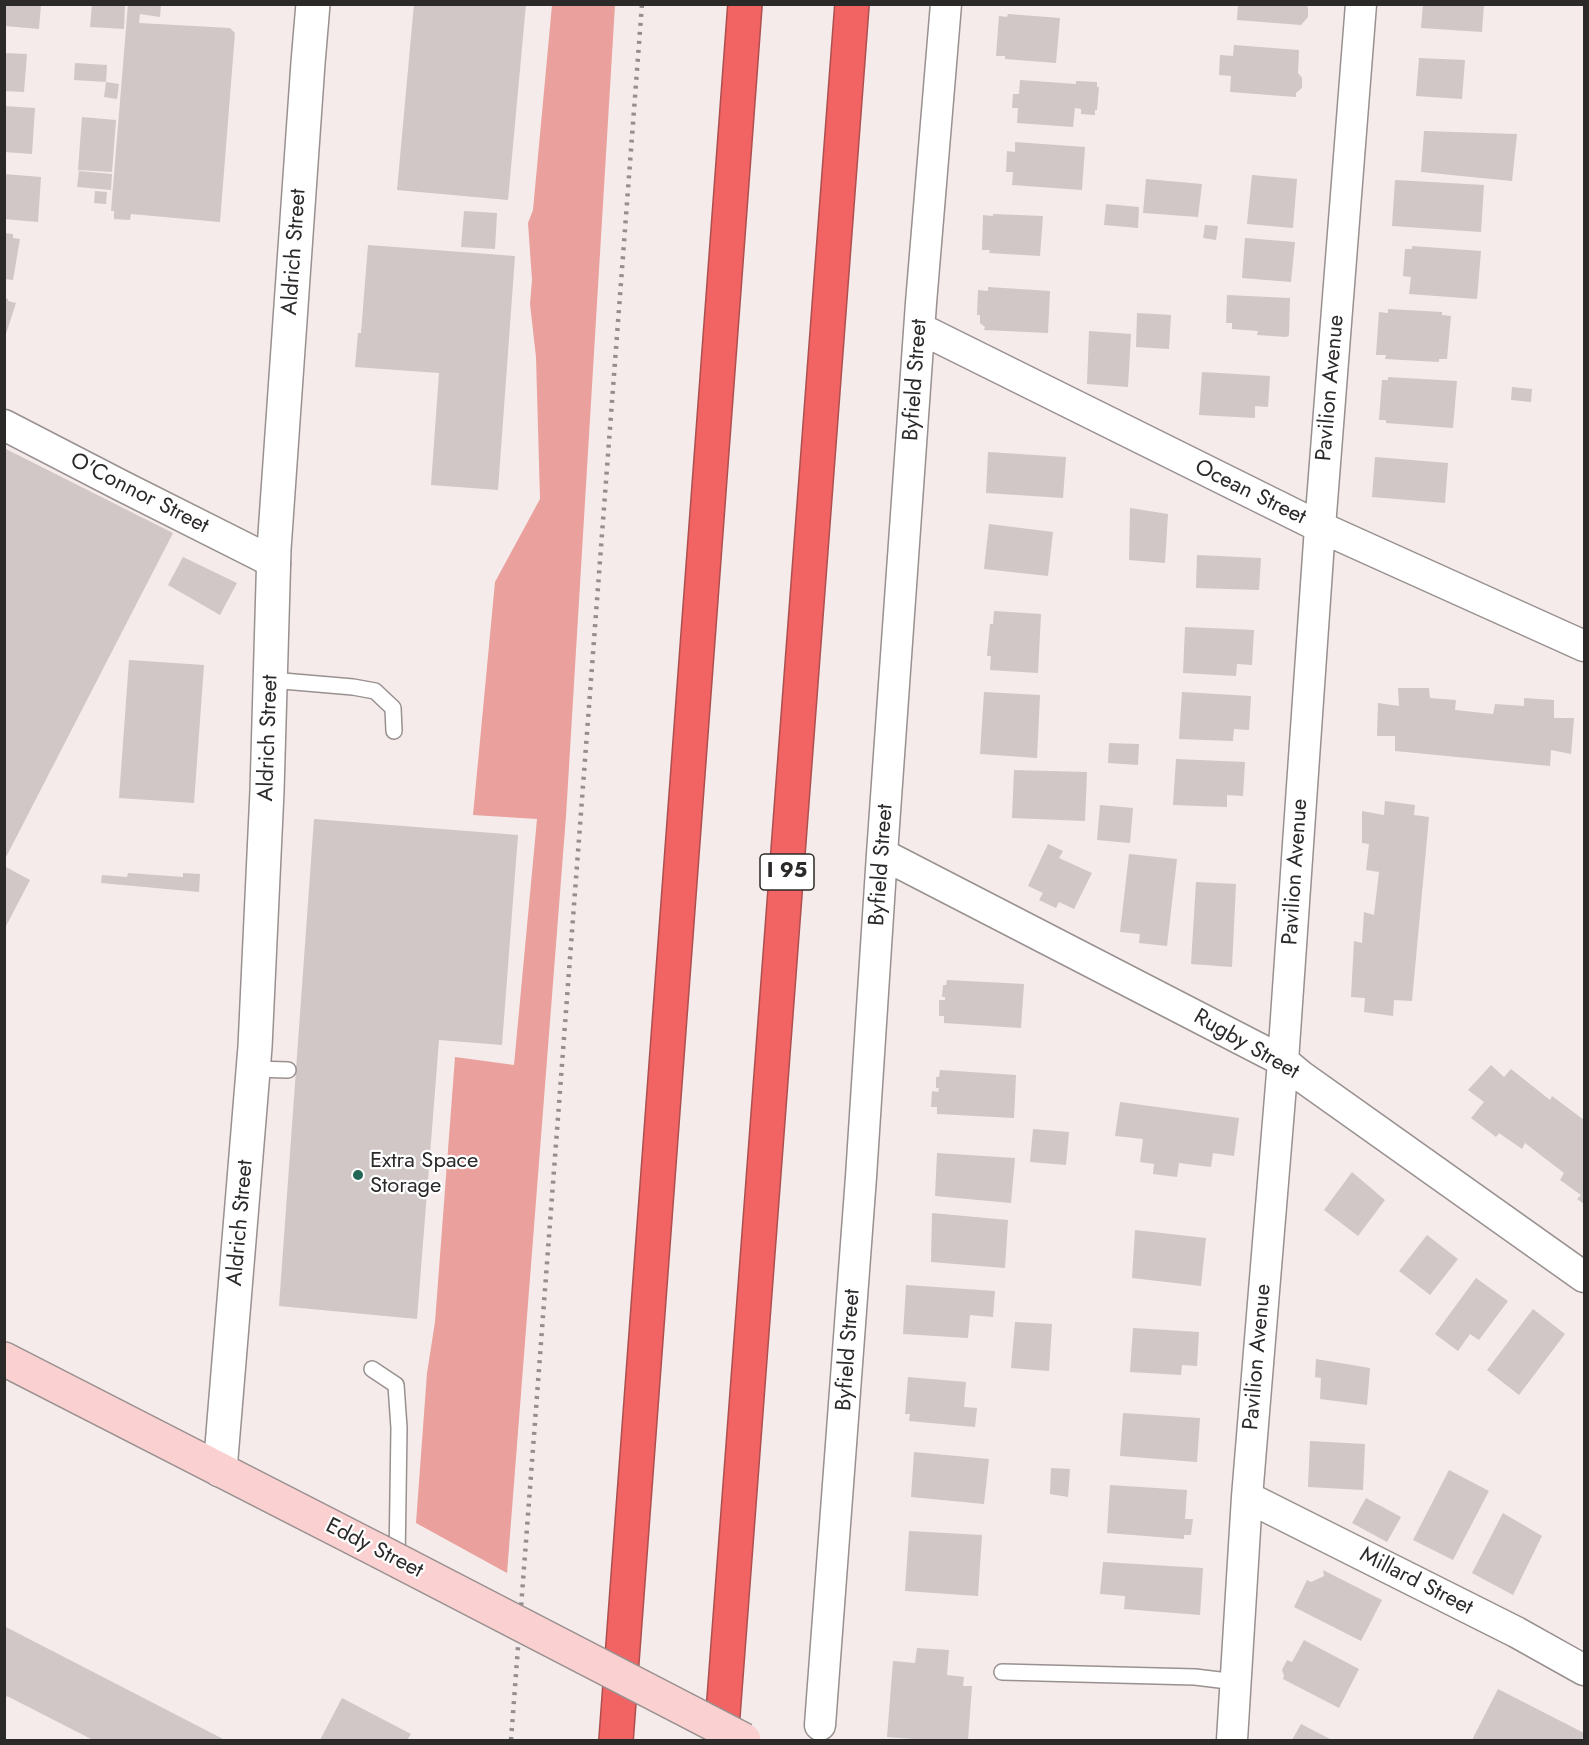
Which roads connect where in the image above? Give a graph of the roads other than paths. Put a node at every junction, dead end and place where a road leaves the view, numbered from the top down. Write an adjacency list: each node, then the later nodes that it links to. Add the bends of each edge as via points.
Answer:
1 (313, 4): 9 (street, Aldrich Street)
2 (745, 4): 27 (highway)
3 (852, 4): 28 (highway, I 95)
4 (946, 4): 6 (street, Byfield Street)
5 (1360, 4): 8 (street, Pavilion Avenue)
6 (921, 328): 8 (street, Ocean Street); 13 (street, Byfield Street)
7 (4, 425): 9 (street, O'Connor Street)
8 (1320, 527): 10 (street, Ocean Street); 14 (street, Pavilion Avenue)
9 (275, 562): 11 (street, Aldrich Street)
10 (1584, 646)
11 (271, 680): 12 (lane, via 375,691 393,708); 15 (street, Aldrich Street)
12 (394, 731)
13 (882, 854): 14 (street, Rugby Street); 26 (street, Byfield Street)
14 (1283, 1061): 17 (street, Rugby Street); 21 (street, Pavilion Avenue)
15 (254, 1069): 16 (lane); 20 (street, Aldrich Street)
16 (288, 1070)
17 (1584, 1277)
18 (4, 1359): 20 (main road, Eddy Street)
19 (372, 1369): 22 (lane, via 396,1385 399,1428)
20 (220, 1470): 22 (main road, Eddy Street)
21 (1247, 1497): 23 (street, Millard Street); 25 (street, Pavilion Avenue)
22 (388, 1556): 29 (main road, Eddy Street, bridge)
23 (1584, 1670)
24 (1002, 1672): 25 (lane, via 1195,1677)
25 (1236, 1682): 30 (street, Pavilion Avenue)
26 (820, 1725)
27 (616, 1740)
28 (721, 1740)
29 (744, 1740)
30 (1232, 1740)

